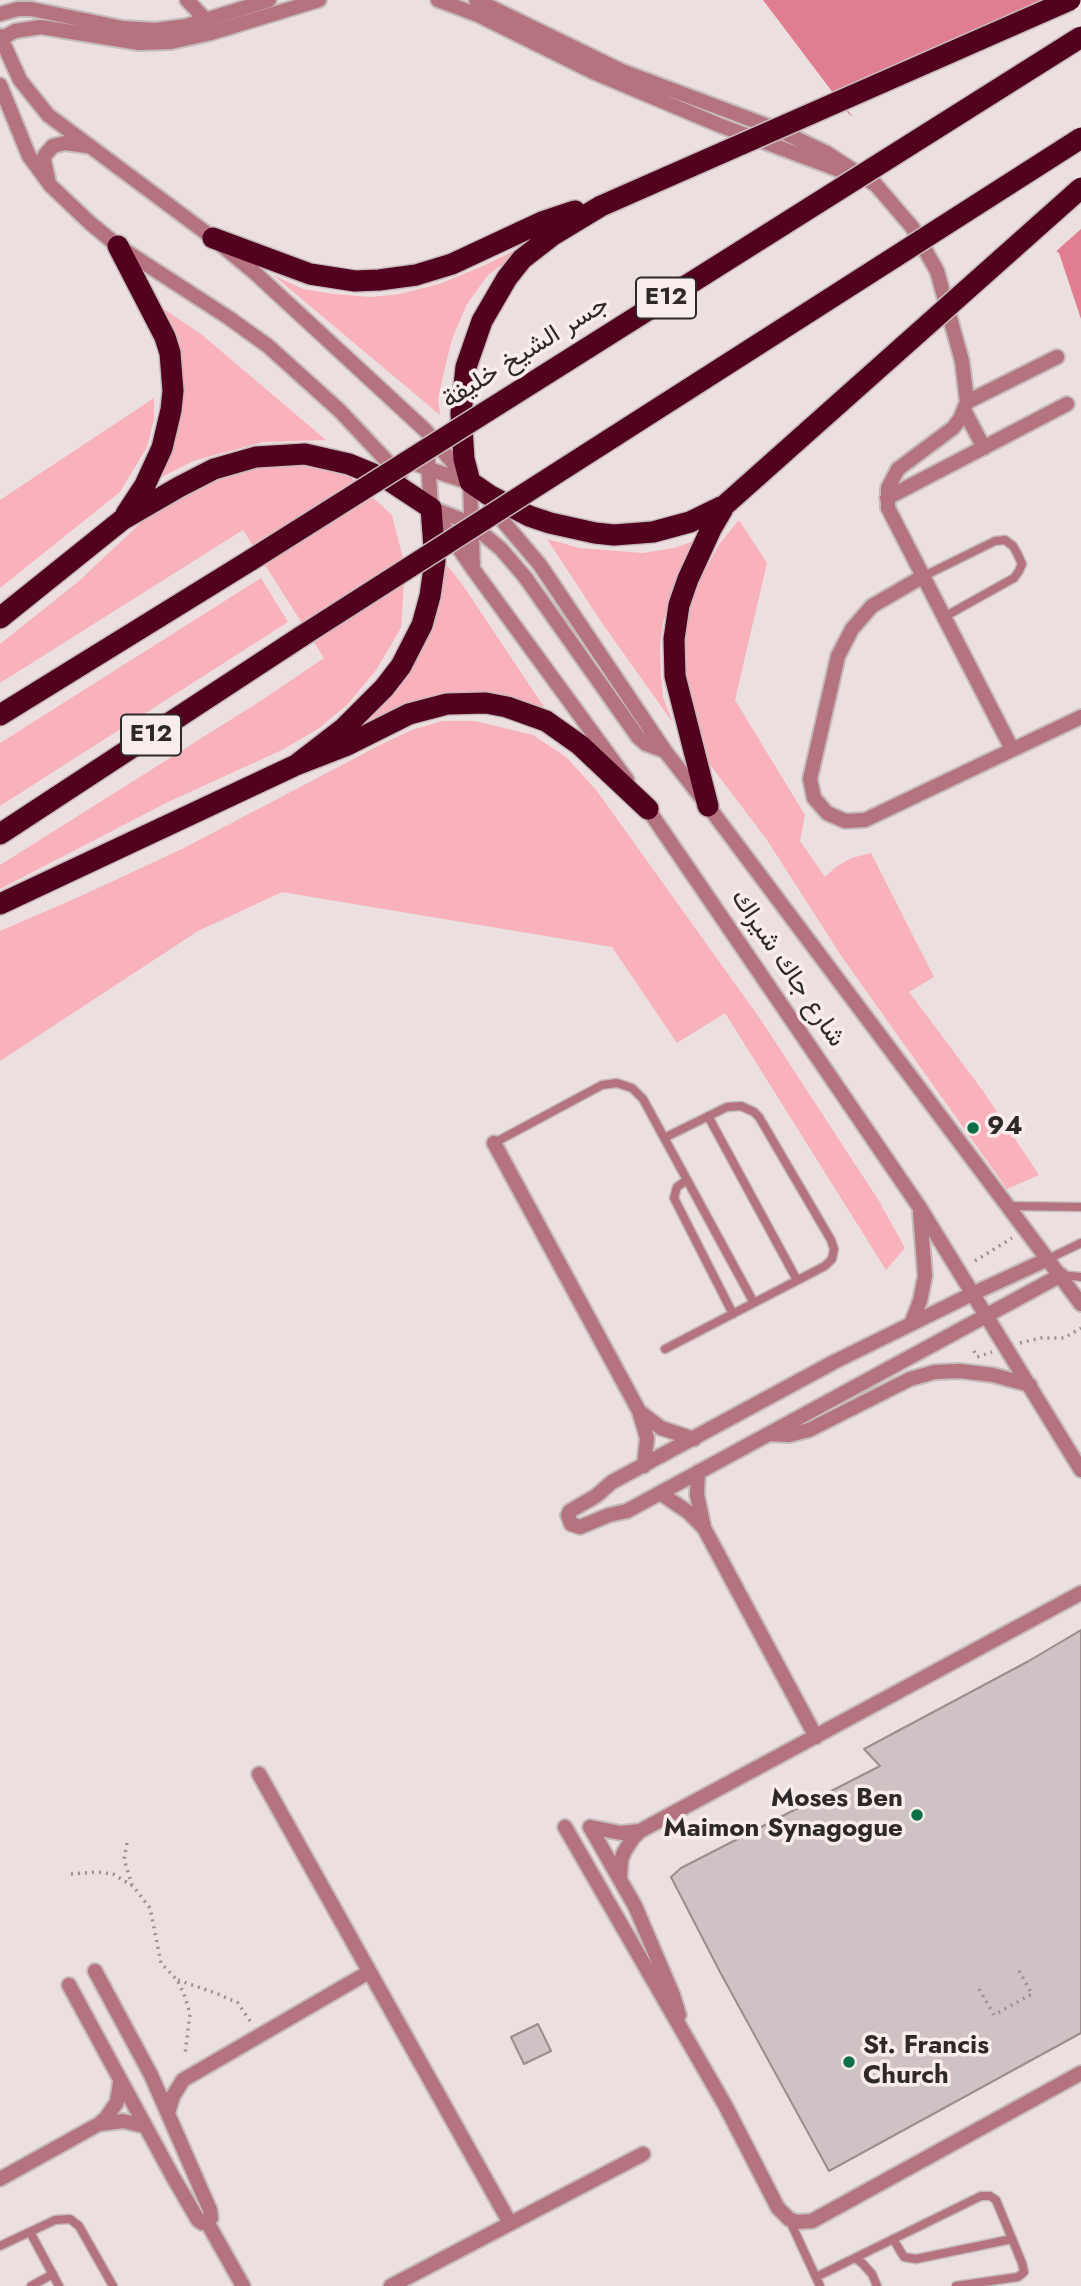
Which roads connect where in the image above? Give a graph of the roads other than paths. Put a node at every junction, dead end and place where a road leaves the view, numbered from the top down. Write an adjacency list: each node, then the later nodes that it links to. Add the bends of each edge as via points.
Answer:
1 (187, 0): 8 (street)
2 (269, 0): 8 (street)
3 (318, 0): 9 (street, via 171,42 139,43 41,27)
4 (438, 0): 14 (street, via 643,94)
5 (476, 0): 14 (street, via 622,71 801,140)
6 (1070, 0): 17 (highway, bridge)
7 (0, 14): 8 (street, via 31,9 139,30 170,29)
8 (206, 20)
9 (1, 37): 13 (street, شارع جاك شيراك, via 28,92)
10 (1081, 37): 37 (highway, جسر الشيخ خليفة / E12, bridge)
11 (0, 85): 15 (street, شارع جاك شيراك, via 29,156)
12 (1081, 138): 44 (highway, E12, bridge)
13 (87, 146): 15 (street, via 59,143 49,150 44,167); 18 (street, شارع جاك شيراك)
14 (876, 184): 22 (street, via 912,227 937,271 962,361)
15 (51, 186): 19 (street, شارع جاك شيراك)
16 (1081, 188): 29 (highway, bridge)
17 (601, 206): 18 (highway, via 562,215 434,270 367,281 310,274); 27 (highway, via 523,259 481,321 466,367 461,413)
18 (213, 238): 23 (street, شارع جاك شيراك)
19 (118, 246): 24 (street, شارع جاك شيراك, via 268,346); 31 (highway, via 165,337 173,391 162,449)
20 (1057, 357): 22 (street)
21 (1067, 404): 25 (street)
22 (966, 406): 25 (street); 28 (street, via 945,435 898,469)
23 (425, 430): 26 (street); 27 (street, شارع جاك شيراك)
24 (373, 446): 26 (street); 30 (street, شارع جاك شيراك)
25 (984, 447): 28 (street)
26 (429, 469): 27 (street); 30 (street)
27 (470, 482): 29 (highway, via 529,516 595,533 653,532 690,522); 32 (street); 40 (street, شارع جاك شيراك, via 540,565)
28 (887, 498): 34 (street)
29 (725, 505): 42 (highway, via 688,579 674,639 675,676)
30 (431, 508): 31 (highway, via 390,481 348,464 305,454 281,454 214,469); 32 (street); 33 (street, شارع جاك شيراك); 41 (highway, via 433,579 425,618 412,646 365,709)
31 (122, 520): 36 (highway)
32 (470, 523): 33 (street); 40 (street, via 525,577 638,737)
33 (472, 569): 43 (street, شارع جاك شيراك)
34 (922, 577): 35 (street); 35 (lane, via 995,541 1005,540 1017,553 1022,564 1014,578); 39 (street, via 872,606 844,642 811,769 814,798 836,818 865,820)
35 (944, 617): 39 (street)
36 (0, 618)
37 (0, 715)
38 (1081, 717): 39 (street)
39 (1012, 749)
40 (666, 751): 42 (street, شارع جاك شيراك)
41 (296, 765): 43 (highway, via 409,714 447,704 486,703 527,713 564,732); 45 (highway)
42 (708, 806): 50 (street, شارع جاك شيراك)
43 (648, 808): 52 (street, شارع جاك شيراك)
44 (0, 834)
45 (0, 904)
46 (708, 1116): 47 (lane); 57 (lane); 57 (lane, via 734,1105 759,1117 831,1240 835,1249 829,1263)
47 (664, 1138): 48 (lane, via 638,1092 625,1084 609,1083); 49 (lane)
48 (494, 1143): 66 (street)
49 (687, 1181): 59 (lane); 61 (lane, via 677,1187 674,1198)
50 (1007, 1206): 51 (lane); 54 (street, شارع جاك شيراك)
51 (1081, 1207)
52 (919, 1208): 58 (street, شارع جاك شيراك); 63 (street, via 925,1276)
53 (1081, 1242): 54 (lane)
54 (1048, 1259): 55 (street, شارع جاك شيراك); 58 (street)
55 (1061, 1275): 56 (lane); 60 (street, شارع جاك شيراك); 62 (street)
56 (1081, 1277)
57 (797, 1280): 59 (lane)
58 (972, 1294): 62 (street, شارع جاك شيراك); 63 (street)
59 (754, 1303): 61 (lane)
60 (1081, 1304)
61 (733, 1314): 64 (lane)
62 (985, 1316): 65 (street, شارع جاك شيراك); 67 (street)
63 (911, 1324): 68 (street)
64 (665, 1349)
65 (1030, 1385): 67 (street, via 993,1374 935,1371 909,1379 809,1430); 70 (street, شارع جاك شيراك)
66 (639, 1411): 68 (street, via 661,1429); 69 (street, via 647,1438)
67 (767, 1434): 71 (street)
68 (694, 1439): 69 (street)
69 (644, 1466): 72 (street, via 573,1508 568,1515 571,1524 580,1527 626,1511)
70 (1081, 1470)
71 (698, 1472): 72 (street); 73 (street)
72 (660, 1493): 73 (street)
73 (704, 1528): 75 (street)
74 (1081, 1593): 75 (street)
75 (816, 1737): 78 (street)
76 (259, 1774): 81 (street)
77 (565, 1827): 83 (street)
78 (640, 1831): 79 (street, via 624,1852); 79 (street, via 621,1833 590,1827)
79 (620, 1877): 83 (street, via 673,1994)
80 (95, 1972): 85 (street)
81 (369, 1972): 86 (street); 95 (street)
82 (69, 1985): 87 (street)
83 (683, 2032): 93 (street, via 778,2208)
84 (1081, 2073): 93 (street, via 812,2221)
85 (151, 2076): 86 (street); 88 (street)
86 (183, 2080): 88 (street)
87 (120, 2083): 89 (street, via 117,2102); 90 (street)
88 (167, 2113): 94 (street, via 210,2210)
89 (99, 2124): 90 (street, via 123,2121); 92 (street)
90 (144, 2126): 94 (street, via 198,2220)
91 (643, 2154): 95 (street)
92 (0, 2179)
93 (789, 2219): 102 (lane)
94 (207, 2222): 106 (street)
95 (510, 2223): 107 (street)
96 (30, 2232): 99 (lane); 101 (lane); 105 (lane, via 60,2218 75,2222)
97 (893, 2239): 98 (lane, via 904,2257 916,2259); 98 (lane, via 981,2196 990,2196 996,2200); 100 (lane)
98 (1012, 2239): 110 (lane, via 1024,2272 1018,2277)
99 (0, 2246)
100 (855, 2258): 102 (lane); 109 (lane)
101 (53, 2274): 103 (lane); 104 (lane)
102 (816, 2277): 108 (lane)
103 (31, 2286)
104 (59, 2286)
105 (113, 2286)
106 (243, 2286)
107 (391, 2286)
108 (820, 2286)
109 (877, 2286)
110 (956, 2286)

